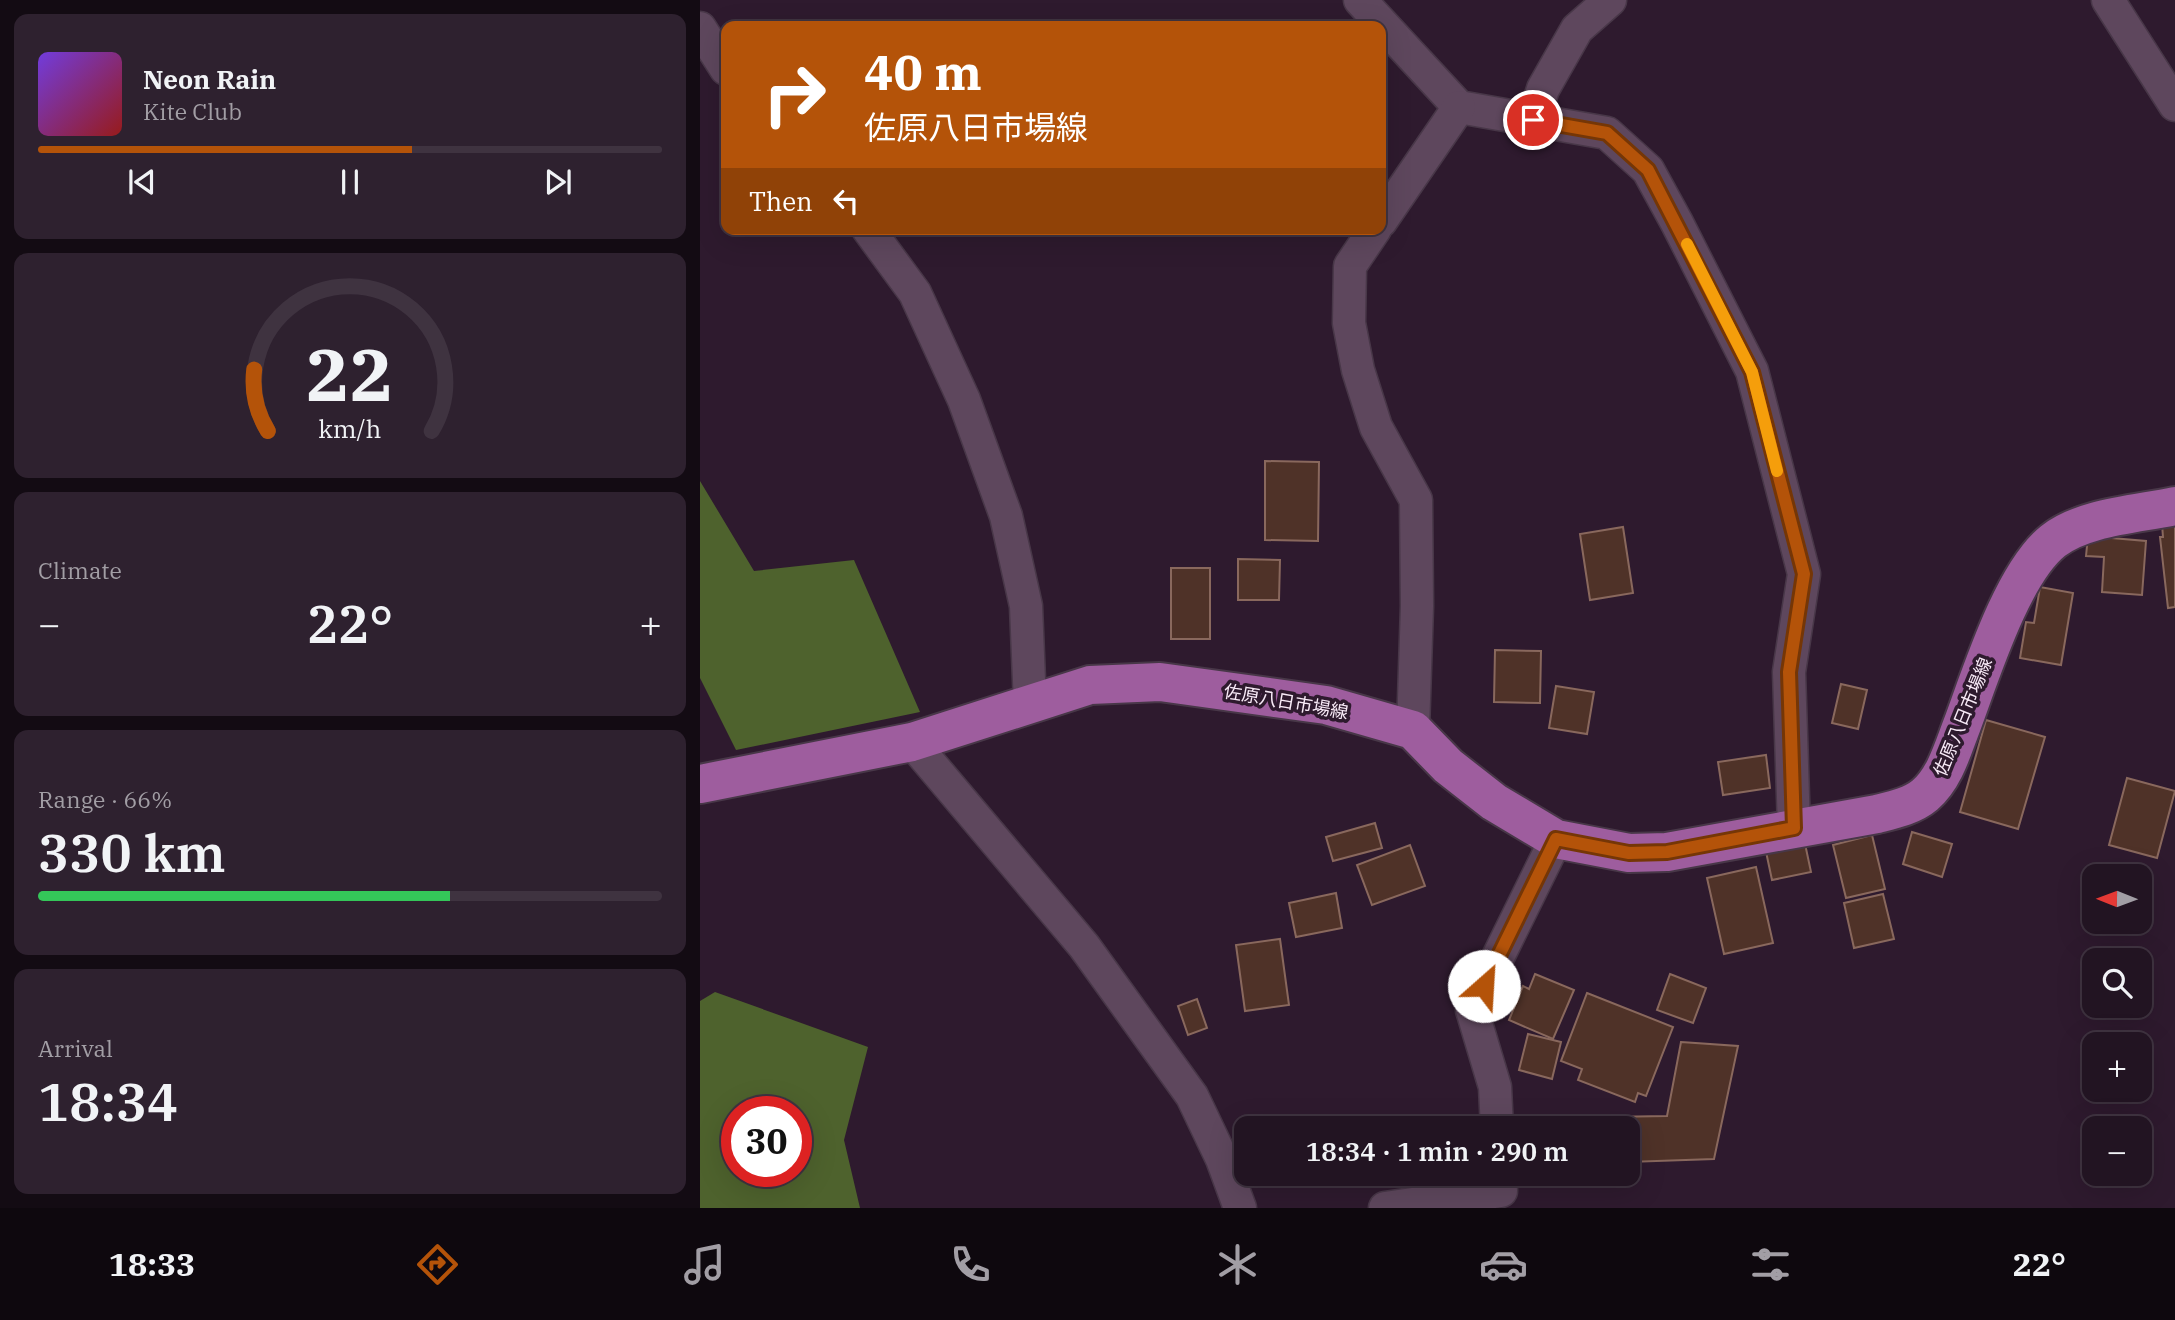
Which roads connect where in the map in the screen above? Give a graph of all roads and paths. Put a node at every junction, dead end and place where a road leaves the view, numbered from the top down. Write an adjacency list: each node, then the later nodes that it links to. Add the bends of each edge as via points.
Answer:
1 (1360, 0): 4 (street)
2 (1610, 0): 10 (street, via 1577,29 1543,89)
3 (2108, 0): 8 (street)
4 (1379, 21)
5 (700, 28): 7 (street)
6 (1386, 28): 9 (street)
7 (721, 61)
8 (2175, 105)
9 (1459, 107): 10 (street); 11 (street)
10 (1533, 120): 19 (street, via 1607,133 1648,170 1752,372 1804,574 1789,672)
11 (1386, 214)
12 (872, 235): 15 (street, via 915,293 964,400 1006,516 1026,606)
13 (1371, 235): 16 (street, via 1350,266 1349,323 1357,370 1376,427 1416,500)
14 (2175, 506): 19 (main road, 佐原八日市場線, via 2081,525 2054,540 2036,558 1992,645 1951,755 1926,794 1910,805 1877,814)
15 (1030, 705): 16 (main road, 佐原八日市場線, via 1090,685 1160,682 1326,705); 17 (main road, 佐原八日市場線)
16 (1413, 730): 20 (main road, 佐原八日市場線, via 1448,766 1494,802)
17 (912, 742): 18 (main road, 佐原八日市場線); 23 (street, via 1084,946 1192,1096)
18 (700, 784)
19 (1794, 828): 20 (main road, 佐原八日市場線, via 1667,852 1629,853)
20 (1556, 839): 21 (street, via 1472,1010 1495,1087)
21 (1496, 1116)
22 (1501, 1186): 24 (street, via 1501,1191)
23 (1240, 1208)
24 (1385, 1208)

